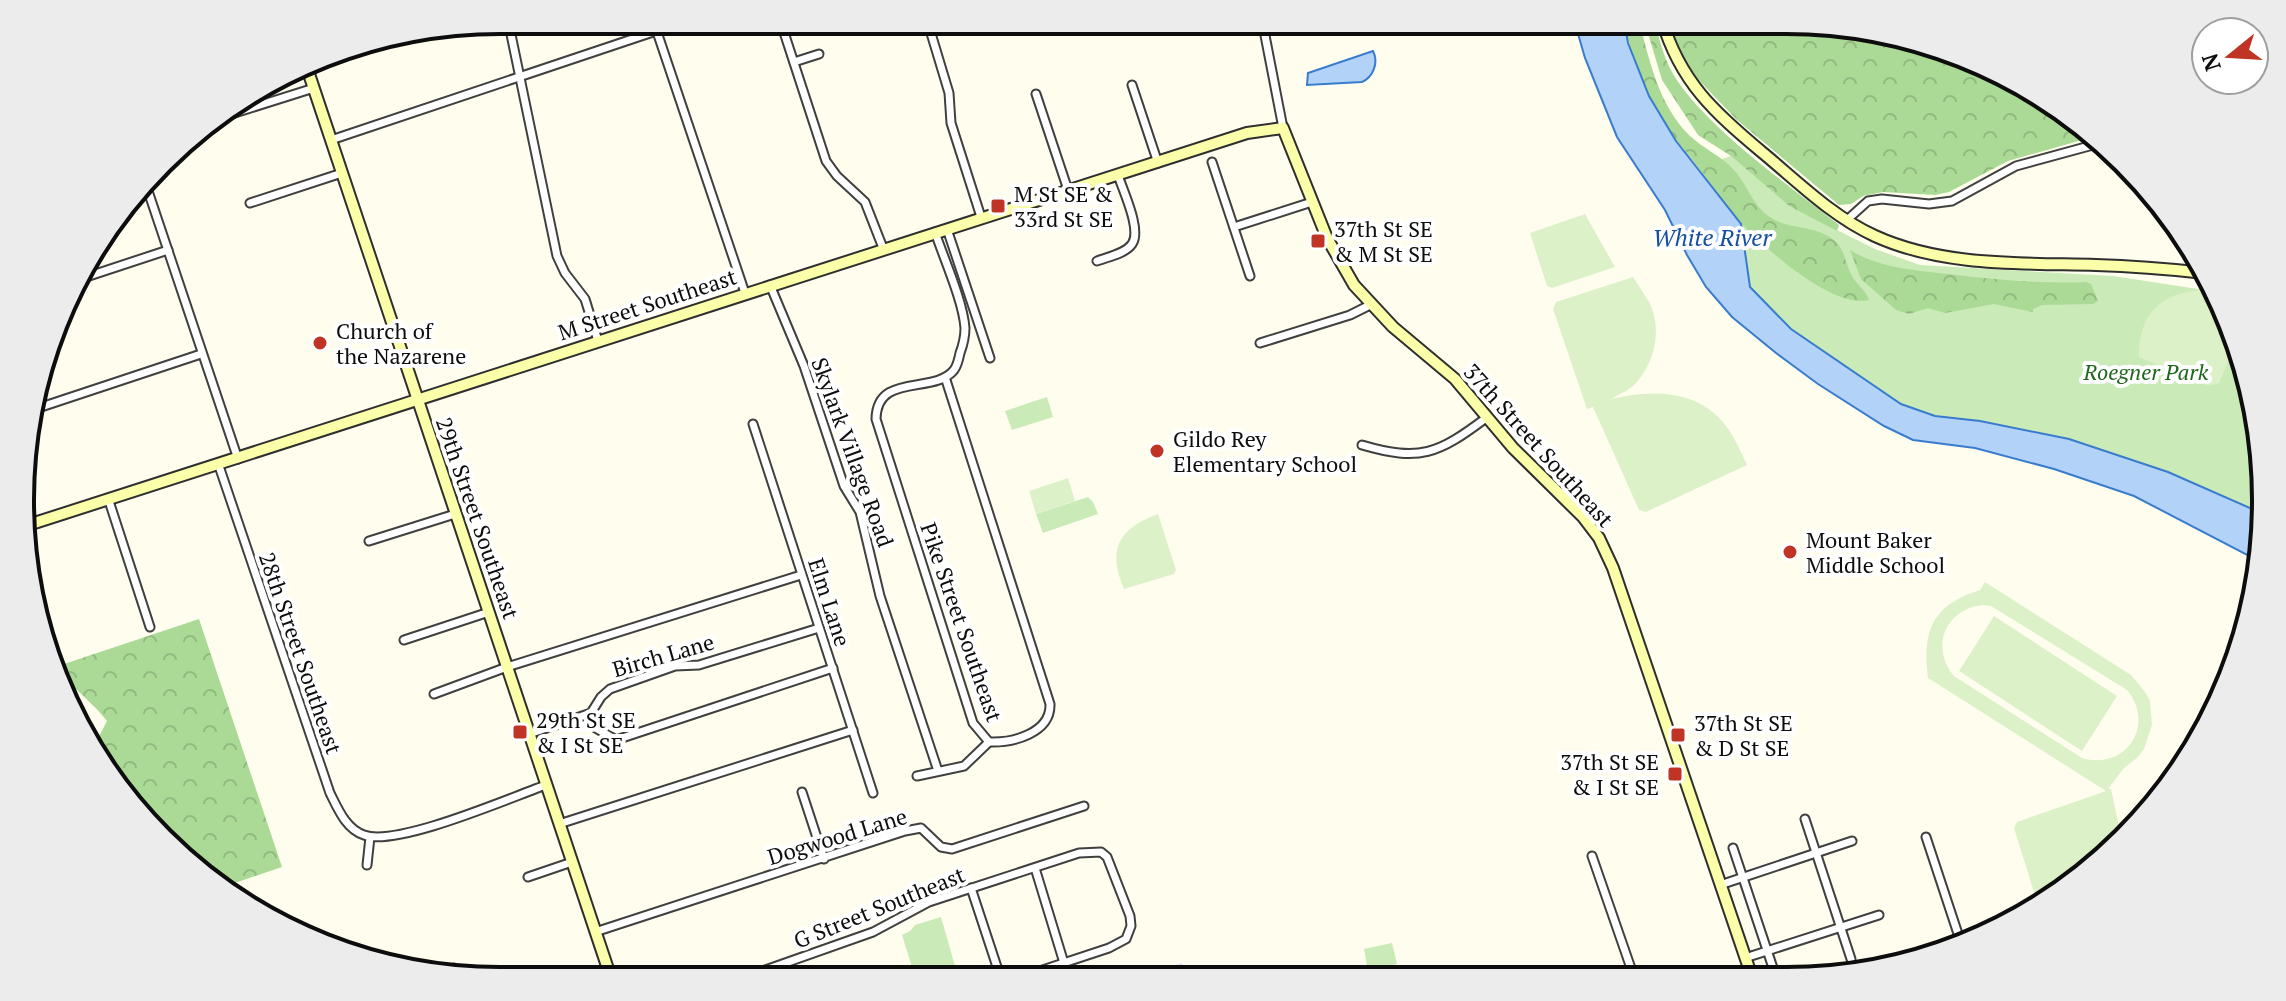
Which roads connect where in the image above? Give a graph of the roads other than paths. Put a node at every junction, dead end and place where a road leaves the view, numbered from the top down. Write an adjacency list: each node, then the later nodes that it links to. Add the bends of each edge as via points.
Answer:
1 (511, 34): 11 (street)
2 (647, 34): 11 (street)
3 (657, 34): 39 (street)
4 (785, 34): 9 (street)
5 (931, 34): 27 (street, via 949,93 951,123)
6 (1265, 34): 16 (street, 37th Street Southeast)
7 (1668, 34): 28 (street, via 1681,67 1710,105)
8 (819, 54): 9 (street)
9 (794, 62): 32 (street, via 826,161 865,202)
10 (310, 75): 13 (street, 29th Street Southeast)
11 (519, 76): 17 (street); 41 (street, via 557,256 585,299)
12 (1132, 85): 20 (street)
13 (314, 88): 15 (street); 17 (street, 29th Street Southeast)
14 (1036, 94): 23 (street)
15 (247, 109)
16 (1283, 128): 20 (street, M Street Southeast, via 1247,133); 25 (street, 37th Street Southeast)
17 (331, 140): 21 (street, 29th Street Southeast)
18 (2088, 146): 28 (street, via 2016,166 1952,201 1868,201)
19 (1212, 162): 29 (street)
20 (1158, 163): 22 (street, M Street Southeast)
21 (342, 173): 26 (street); 46 (street, 29th Street Southeast)
22 (1118, 175): 23 (street, M Street Southeast); 34 (street, via 1135,228 1134,241)
23 (1068, 190): 27 (street, M Street Southeast)
24 (149, 194): 33 (street)
25 (1312, 202): 29 (street); 40 (street, 37th Street Southeast, via 1335,255)
26 (250, 203)
27 (981, 217): 30 (street, M Street Southeast)
28 (1847, 220): 35 (street, via 1890,242 1928,253 2017,264)
29 (1234, 227): 37 (street)
30 (947, 229): 31 (street, M Street Southeast); 44 (street)
31 (935, 232): 32 (street, M Street Southeast); 45 (street, via 965,330 955,369)
32 (883, 248): 38 (street, M Street Southeast)
33 (168, 250): 36 (street); 43 (street)
34 (1097, 261)
35 (2193, 272)
36 (92, 275)
37 (1250, 276)
38 (770, 285): 39 (street, M Street Southeast); 69 (street, Skylark Village Road, via 844,486 860,512 880,596)
39 (745, 293): 41 (street, M Street Southeast)
40 (1370, 305): 42 (street); 48 (street, 37th Street Southeast, via 1455,379)
41 (598, 341): 46 (street, M Street Southeast)
42 (1260, 343)
43 (201, 354): 47 (street); 51 (street)
44 (990, 358)
45 (945, 377): 68 (street, Pike Street Southeast, via 1050,704 1041,728); 68 (street, Pike Street Southeast, via 892,391 879,405 876,419 973,723)
46 (418, 400): 51 (street, M Street Southeast); 54 (street, 29th Street Southeast)
47 (44, 406)
48 (1486, 418): 50 (street, via 1446,445 1417,455); 89 (street, 37th Street Southeast, via 1599,538)
49 (753, 424): 57 (street, Elm Lane)
50 (1362, 445)
51 (238, 459): 52 (street, M Street Southeast)
52 (219, 466): 53 (street, M Street Southeast); 77 (street, 28th Street Southeast, via 330,793 346,822)
53 (109, 501): 55 (street, M Street Southeast); 59 (street)
54 (455, 514): 56 (street); 58 (street, 29th Street Southeast)
55 (35, 522)
56 (369, 541)
57 (801, 575): 60 (street, Elm Lane); 62 (street)
58 (489, 612): 61 (street); 62 (street, 29th Street Southeast)
59 (150, 627)
60 (819, 628): 63 (street, Elm Lane); 65 (street, Birch Lane, via 610,689)
61 (404, 640)
62 (507, 667): 64 (street); 67 (street, 29th Street Southeast)
63 (833, 668): 65 (street, via 616,740 594,727); 66 (street, Elm Lane)
64 (434, 694)
65 (591, 713): 67 (street, Birch Lane)
66 (853, 730): 73 (street, Elm Lane); 76 (street)
67 (529, 734): 71 (street, 29th Street Southeast)
68 (989, 742): 69 (street, via 964,766)
69 (938, 771): 70 (street)
70 (917, 776)
71 (546, 785): 76 (street, 29th Street Southeast); 77 (street, via 427,827)
72 (802, 792): 83 (street)
73 (873, 793)
74 (1084, 806): 83 (street, Dogwood Lane, via 952,849 916,828)
75 (1805, 819): 81 (street)
76 (559, 824): 84 (street, 29th Street Southeast)
77 (370, 837): 85 (street)
78 (1926, 837): 94 (street)
79 (1852, 841): 81 (street)
80 (1733, 848): 88 (street)
81 (1816, 853): 88 (street); 92 (street)
82 (1592, 856): 103 (street)
83 (824, 859): 93 (street, Dogwood Lane)
84 (572, 862): 87 (street); 93 (street, 29th Street Southeast)
85 (367, 865)
86 (1035, 868): 90 (street, G Street Southeast); 98 (street); 98 (street, G Street Southeast, via 1098,851 1107,857 1130,916 1126,939)
87 (528, 877)
88 (1743, 877): 89 (street); 95 (street)
89 (1720, 885): 96 (street, 37th Street Southeast)
90 (971, 888): 100 (street, G Street Southeast, via 915,908 858,939); 101 (street)
91 (1879, 915): 92 (street)
92 (1840, 927): 95 (street); 97 (street)
93 (595, 932): 99 (street, 29th Street Southeast)
94 (1958, 933)
95 (1767, 951): 96 (street); 105 (street)
96 (1745, 958): 104 (street, 37th Street Southeast)
97 (1851, 959)
98 (1064, 963): 102 (street)
99 (607, 967)
100 (773, 967)
101 (997, 967)
102 (1052, 967)
103 (1631, 967)
104 (1748, 967)
105 (1773, 967)

